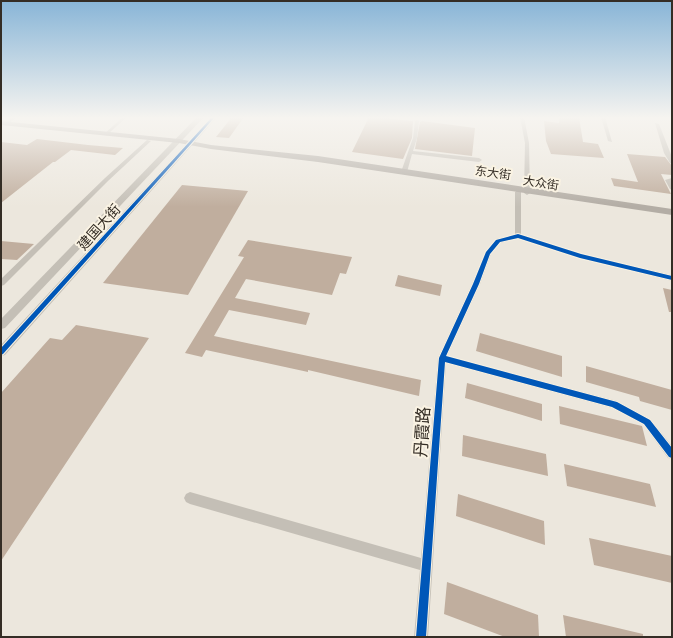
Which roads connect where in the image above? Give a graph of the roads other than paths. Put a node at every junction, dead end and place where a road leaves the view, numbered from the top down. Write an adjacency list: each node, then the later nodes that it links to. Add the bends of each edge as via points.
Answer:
1 (144, 147): 20 (street)
2 (173, 147): 21 (street, 建国大街)
3 (189, 147): 22 (street, 建国大街)
4 (196, 147): 15 (main road, 大众街)
5 (197, 147): 12 (main road, 东大街)
6 (412, 147): 9 (street)
7 (527, 147): 15 (street)
8 (665, 147): 11 (street)
9 (410, 152): 10 (street); 12 (street)
10 (479, 160)
11 (672, 162)
12 (404, 172): 15 (main road, 东大街)
13 (672, 180): 14 (street, via 668,180)
14 (672, 188)
15 (524, 192): 16 (main road, 东大街); 17 (main road, 大众街); 18 (street)
16 (672, 212)
17 (672, 216)
18 (518, 236): 19 (street, via 580,256); 23 (street, 丹霞路, via 498,241 488,253)
19 (672, 278)
20 (1, 283)
21 (1, 325)
22 (1, 352)
23 (442, 358): 24 (street, via 614,404 647,422); 26 (street, 丹霞路)
24 (672, 454)
25 (190, 498): 26 (street)
26 (426, 566): 27 (street, 丹霞路)
27 (421, 637)

